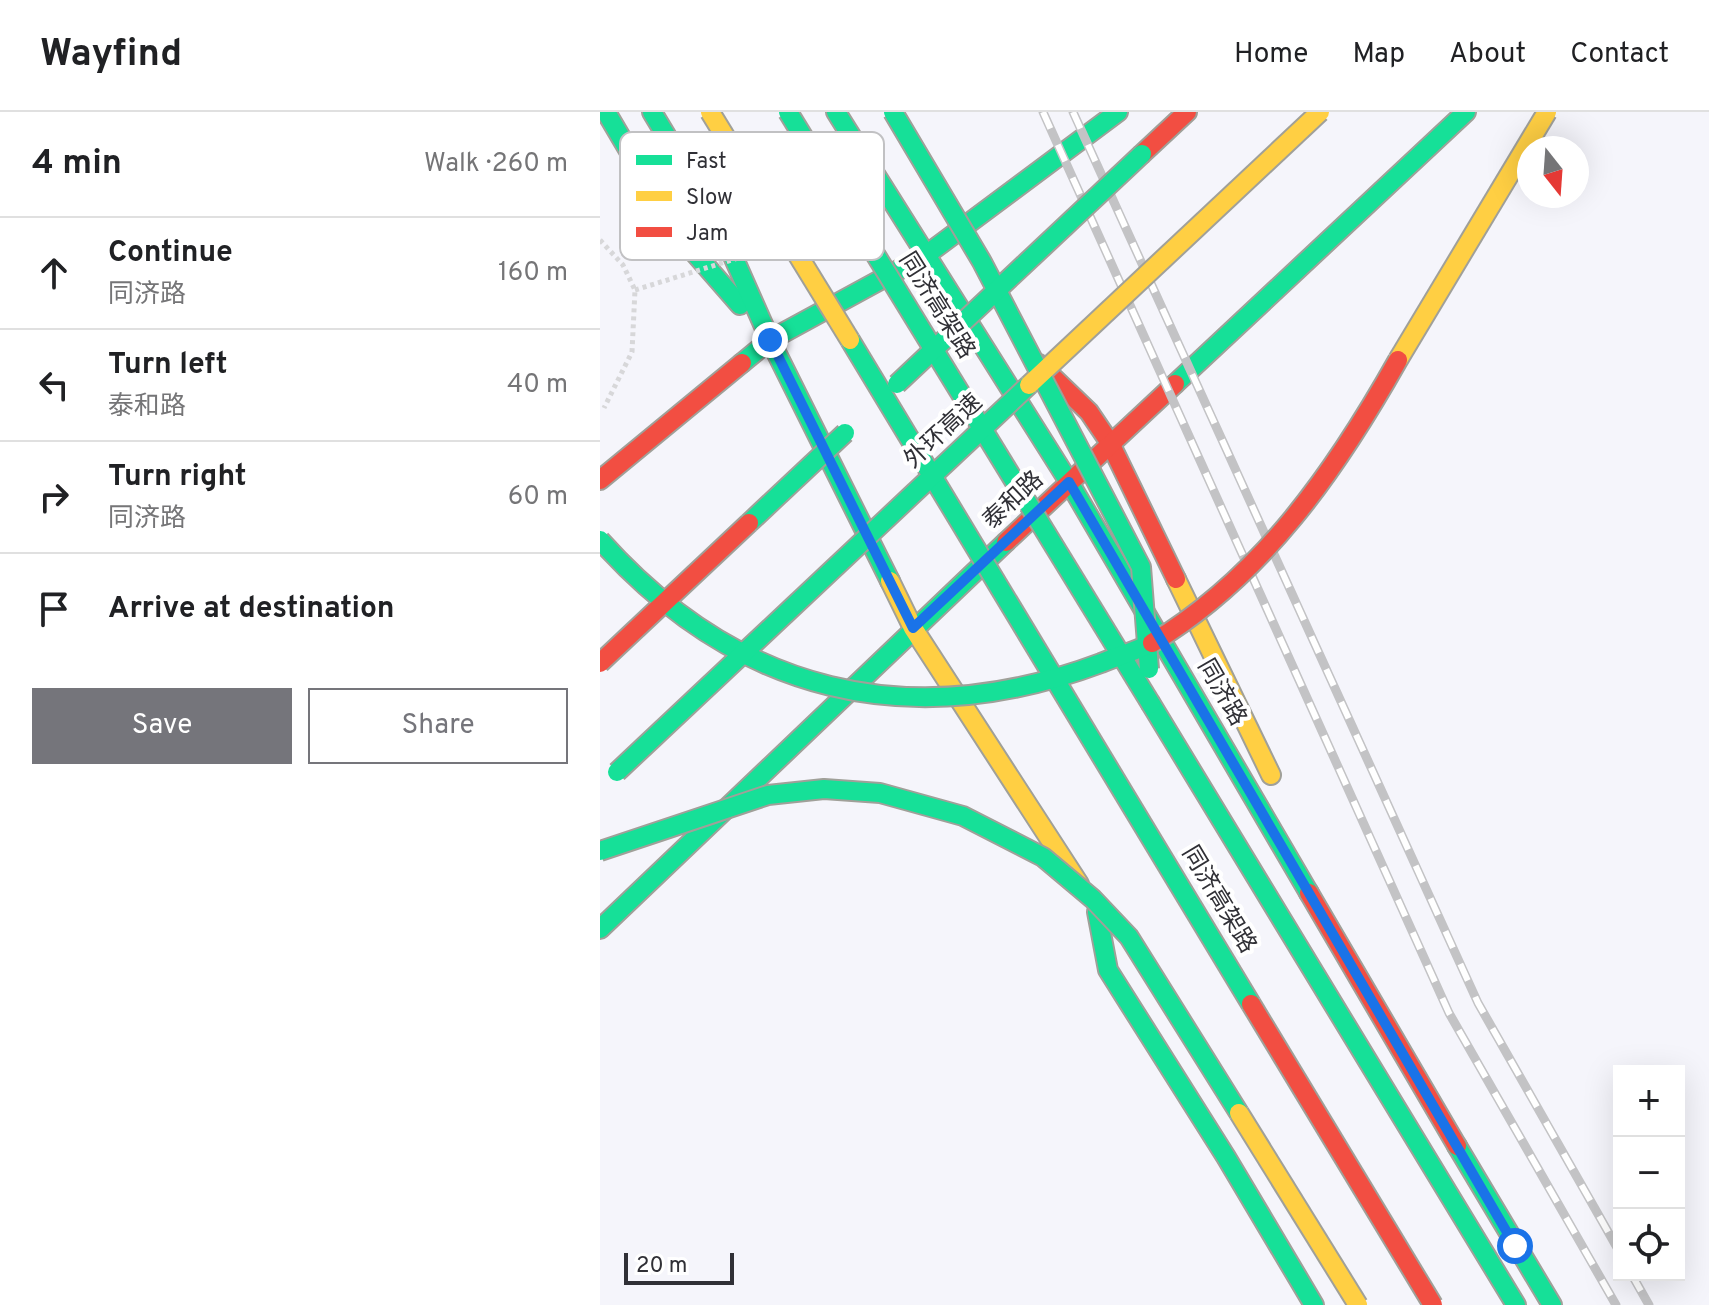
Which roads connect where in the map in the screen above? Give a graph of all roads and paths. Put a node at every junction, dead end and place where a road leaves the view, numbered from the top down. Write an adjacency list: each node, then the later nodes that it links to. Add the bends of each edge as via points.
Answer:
1 (606, 112): 17 (main road)
2 (652, 112): 13 (main road)
3 (710, 112): 14 (main road, 同济高架路, bridge)
4 (788, 112): 15 (main road, 同济高架路, bridge)
5 (836, 112): 16 (main road, 同济路)
6 (893, 112): 34 (main road, bridge, via 982,262 1141,567)
7 (1118, 112): 21 (main road)
8 (1187, 112): 18 (main road)
9 (1320, 112): 35 (main road, 外环高速, bridge)
10 (1466, 112): 28 (main road, 泰和路)
11 (1547, 112): 31 (main road, bridge, via 1317,491 1255,561 1153,643 1075,674 1000,694 930,701 869,695 794,673 710,634 642,584)
12 (1150, 126): 18 (main road)
13 (664, 132)
14 (723, 132)
15 (800, 132)
16 (849, 132)
17 (620, 136)
18 (1142, 154): 33 (main road, bridge)
19 (884, 188): 21 (main road, 同济路)
20 (600, 240): 27 (path, via 623,265 635,290 632,352)
21 (926, 255): 26 (main road); 28 (main road, via 1089,412); 30 (main road, 同济路)
22 (701, 260): 26 (main road)
23 (735, 260): 26 (main road)
24 (802, 260): 47 (main road, 同济高架路, bridge)
25 (879, 260): 34 (main road, 同济高架路, bridge)
26 (770, 340): 29 (main road); 32 (main road)
27 (604, 408)
28 (1110, 443): 30 (main road, 泰和路); 36 (main road)
29 (600, 480)
30 (1069, 482): 32 (main road, 泰和路); 39 (main road, 同济路)
31 (600, 540)
32 (913, 628): 40 (main road); 41 (main road, 泰和路)
33 (600, 663)
34 (1151, 704): 48 (main road, 同济高架路)
35 (600, 788)
36 (1277, 792)
37 (1287, 821): 39 (main road)
38 (600, 851): 46 (main road, bridge, via 768,795 824,789 880,793 963,816 1043,857 1129,937)
39 (1309, 891): 42 (main road, 同济路)
40 (1097, 912): 44 (main road, via 1108,970); 45 (main road)
41 (600, 929)
42 (1515, 1246): 43 (main road); 49 (main road, 同济路)
43 (1558, 1281)
44 (1314, 1305)
45 (1338, 1305)
46 (1358, 1305)
47 (1433, 1305)
48 (1516, 1305)
49 (1552, 1305)

